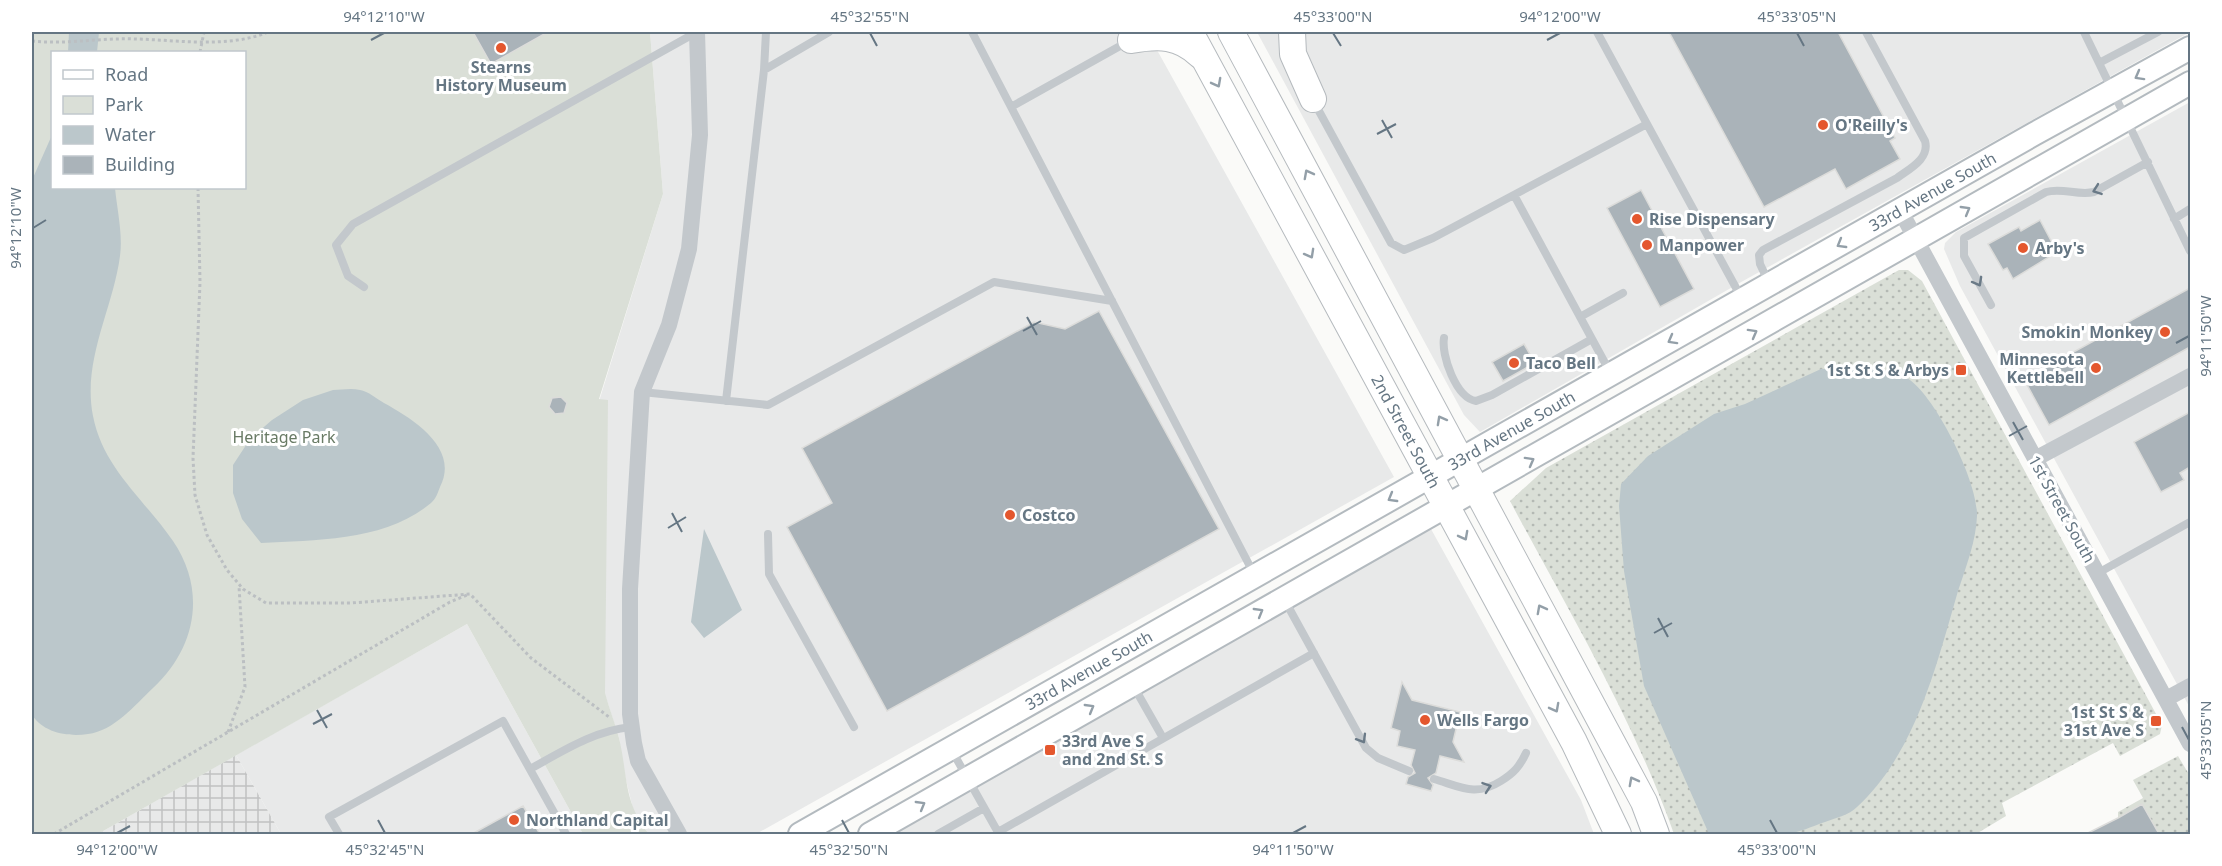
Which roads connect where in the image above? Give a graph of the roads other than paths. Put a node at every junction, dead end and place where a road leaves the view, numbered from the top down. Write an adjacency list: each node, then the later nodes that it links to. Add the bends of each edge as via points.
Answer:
1 (698, 32): 32 (lane, via 353,224 336,245 348,276); 42 (street, via 700,135 688,249 669,325)
2 (766, 32): 17 (lane)
3 (829, 32): 17 (lane)
4 (972, 32): 21 (lane)
5 (1190, 32): 15 (main road, 2nd Street South)
6 (1232, 32): 44 (main road, one-way to 6)
7 (1292, 32): 20 (main road, via 1293,54)
8 (1310, 32): 20 (main road, via 1308,56)
9 (1597, 32): 23 (lane)
10 (1866, 32): 31 (lane, via 1925,141 1926,151 1916,165 1897,178 1763,250 1760,264)
11 (2084, 32): 16 (lane)
12 (2158, 32): 16 (lane)
13 (1134, 36): 15 (main road, via 1181,40); 21 (lane)
14 (2190, 48): 19 (main road, 33rd Avenue South, one-way to 19)
15 (1204, 58): 46 (main road, 2nd Street South, one-way to 46)
16 (2099, 63): 19 (lane)
17 (764, 70): 43 (lane)
18 (2190, 83): 22 (main road, 33rd Avenue South)
19 (2112, 91): 22 (lane); 27 (main road, 33rd Avenue South)
20 (1313, 99): 25 (lane, via 1397,248 1404,250 1433,238)
21 (1011, 107): 35 (lane)
22 (2126, 119): 24 (lane); 29 (main road, 33rd Avenue South, one-way to 22)
23 (1647, 124): 25 (lane); 34 (lane)
24 (2148, 162): 28 (lane); 36 (lane, one-way to 36, via 2094,192 2046,192 1964,238 1964,256)
25 (1514, 195): 37 (lane)
26 (2190, 209): 28 (lane)
27 (1900, 210): 29 (street, 1st Street South); 31 (main road, 33rd Avenue South, one-way to 31)
28 (2174, 219): 30 (lane)
29 (1916, 239): 45 (street, 1st Street South); 47 (main road, 33rd Avenue South, one-way to 29)
30 (2190, 251)
31 (1770, 285): 34 (main road, 33rd Avenue South)
32 (364, 287)
33 (1623, 293): 37 (lane)
34 (1742, 300): 40 (main road, 33rd Avenue South, one-way to 40)
35 (1112, 302): 43 (lane, via 994,282 768,405); 52 (lane)
36 (1991, 305)
37 (1580, 317): 39 (lane)
38 (1444, 338): 39 (lane, via 1443,354 1452,373 1463,394 1476,400 1492,395)
39 (1592, 339): 40 (lane)
40 (1611, 374): 44 (main road, 33rd Avenue South)
41 (2190, 376): 45 (street)
42 (642, 392): 43 (lane); 58 (street, via 630,589)
43 (726, 401)
44 (1461, 458): 46 (main road, 33rd Avenue South); 47 (main road)
45 (2035, 459): 51 (street, 1st Street South)
46 (1431, 475): 48 (main road, 2nd Street South); 52 (main road, 33rd Avenue South, one-way to 52)
47 (1479, 489): 48 (main road, 33rd Avenue South); 77 (main road, one-way to 47, via 1644,802)
48 (1448, 507): 53 (main road, 33rd Avenue South); 76 (main road, 2nd Street South, one-way to 76, via 1592,777)
49 (2190, 522): 51 (lane)
50 (768, 534): 59 (lane, via 769,573)
51 (2098, 573): 57 (street, 1st Street South)
52 (1255, 576): 62 (main road, 33rd Avenue South)
53 (1284, 598): 54 (lane); 55 (main road, 33rd Avenue South, one-way to 53)
54 (1314, 653): 60 (lane); 65 (lane, one-way to 65, via 1372,754)
55 (1132, 684): 60 (lane); 66 (main road, 33rd Avenue South, one-way to 55)
56 (2190, 686): 57 (street)
57 (2166, 699): 61 (street, 1st Street South)
58 (631, 727): 64 (lane, via 607,729); 72 (street, via 638,761)
59 (854, 727)
60 (1163, 738): 69 (lane)
61 (2190, 744)
62 (951, 749): 66 (lane); 73 (main road, 33rd Avenue South)
63 (1526, 753): 67 (lane, one-way to 63, via 1484,791 1515,772)
64 (530, 769): 70 (lane, via 503,721 329,817); 71 (lane)
65 (1409, 771)
66 (968, 778): 68 (lane); 74 (main road, 33rd Avenue South, one-way to 66)
67 (1434, 779)
68 (984, 808): 69 (lane); 75 (lane)
69 (999, 833)
70 (339, 834)
71 (566, 834)
72 (679, 834)
73 (800, 834)
74 (870, 834)
75 (938, 834)
76 (1617, 834)
77 (1656, 834)

